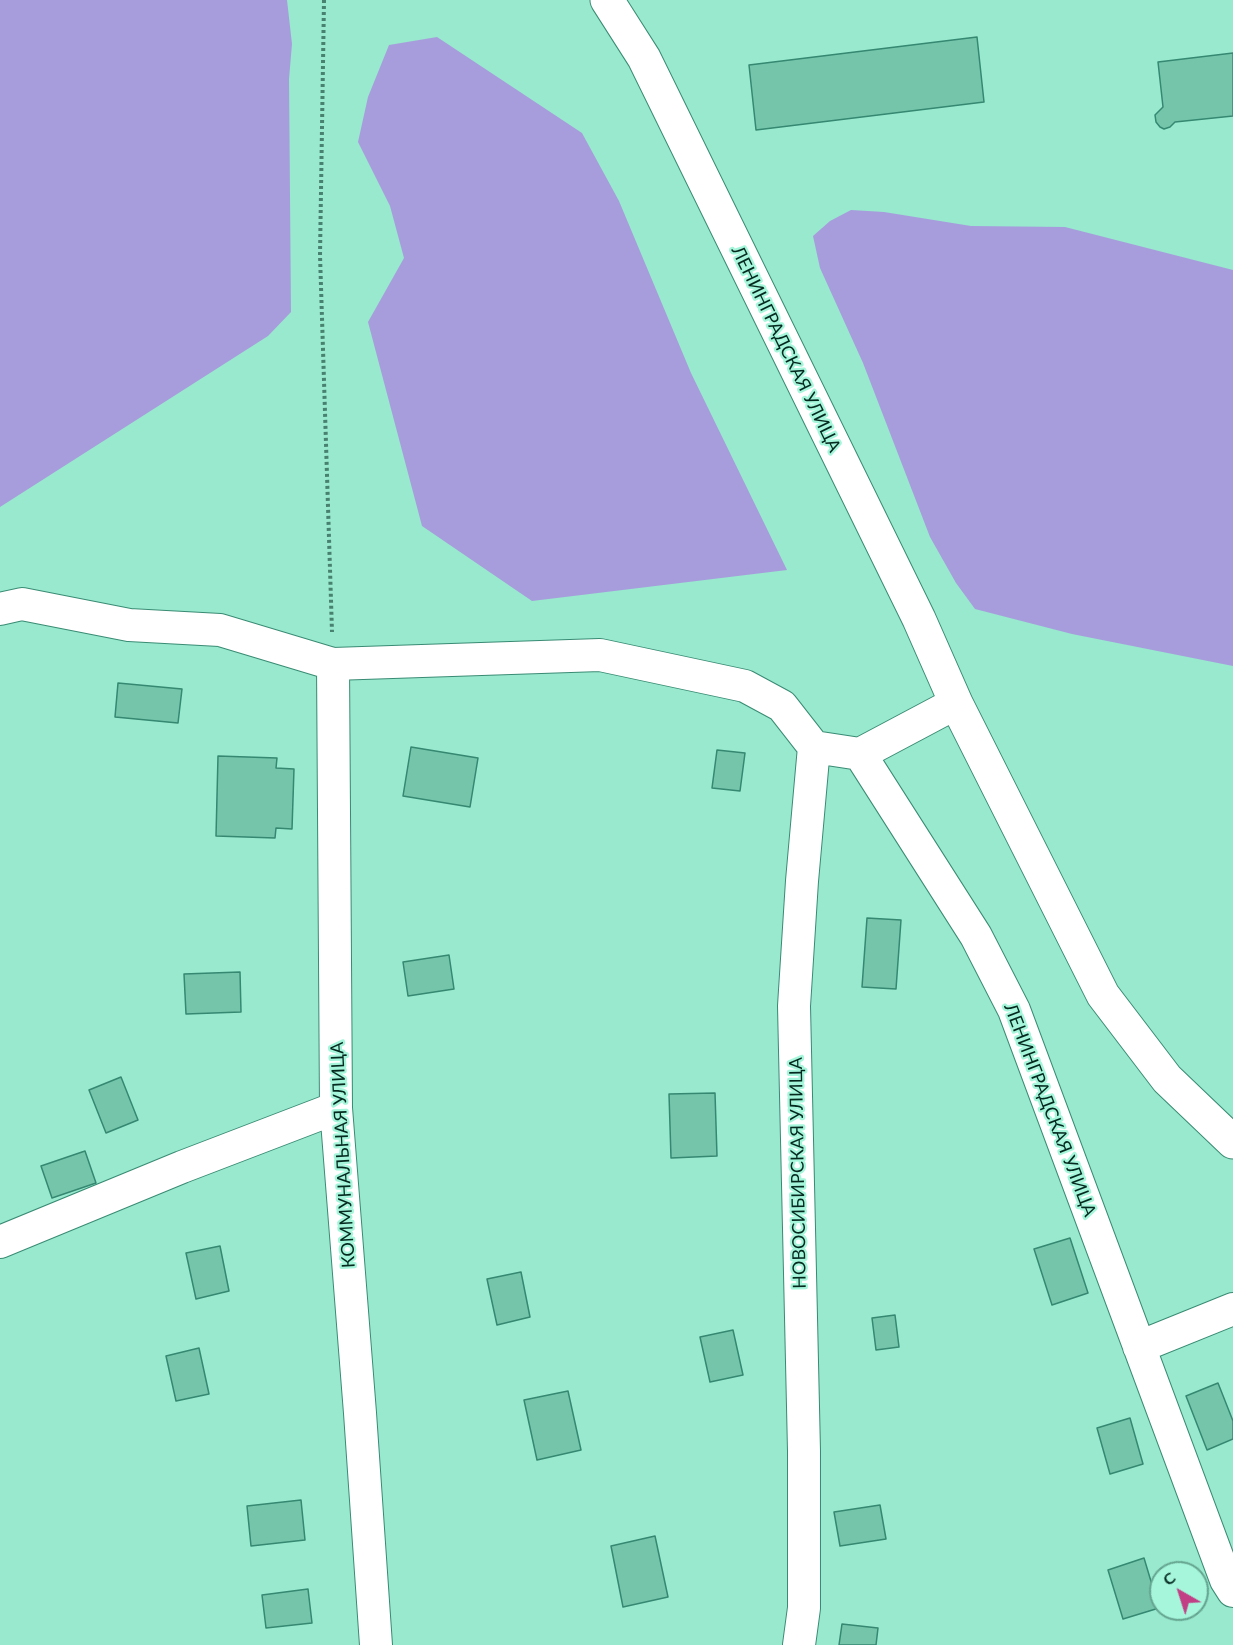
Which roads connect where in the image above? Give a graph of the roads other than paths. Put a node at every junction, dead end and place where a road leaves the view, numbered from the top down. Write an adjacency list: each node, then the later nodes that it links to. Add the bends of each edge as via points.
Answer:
1 (607, 0): 4 (main road, ЛЕНИНГРАДСКАЯ УЛИЦА, via 644,58 914,609)
2 (0, 609): 3 (street, via 22,604 129,625 220,630)
3 (333, 664): 5 (street, via 600,655 745,686 782,706); 7 (street, КОММУНАЛЬНАЯ УЛИЦА)
4 (956, 703): 6 (street); 8 (main road, ЛЕНИНГРАДСКАЯ УЛИЦА, via 1103,995 1167,1079)
5 (814, 747): 6 (street); 14 (street, НОВОСИБИРСКАЯ УЛИЦА, via 794,1006 804,1451 804,1608)
6 (860, 754): 11 (street, ЛЕНИНГРАДСКАЯ УЛИЦА, via 976,936 1014,1010)
7 (336, 1108): 9 (street); 13 (street, КОММУНАЛЬНАЯ УЛИЦА)
8 (1233, 1142)
9 (0, 1242)
10 (1233, 1309): 11 (street)
11 (1139, 1347): 12 (street, ЛЕНИНГРАДСКАЯ УЛИЦА)
12 (1233, 1591)
13 (376, 1645)
14 (799, 1645)

